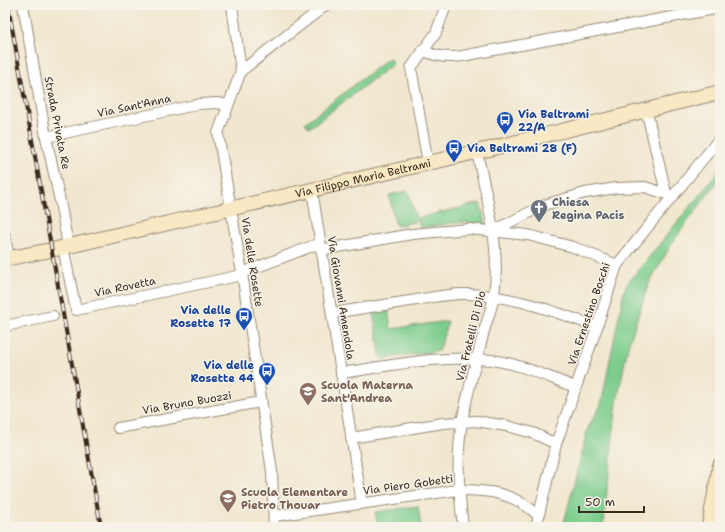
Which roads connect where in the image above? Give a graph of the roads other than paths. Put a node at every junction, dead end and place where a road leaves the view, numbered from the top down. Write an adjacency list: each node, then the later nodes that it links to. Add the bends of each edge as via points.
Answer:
1 (23, 5): 11 (street, Strada Privata Re)
2 (232, 5): 7 (street, Via delle Rosette)
3 (326, 5): 7 (street)
4 (446, 5): 6 (street, via 436,33)
5 (720, 8): 6 (street, via 462,56 446,57)
6 (423, 50): 14 (street, via 411,68)
7 (241, 71): 9 (street, Via delle Rosette)
8 (720, 92): 10 (street, Via Filippo Maria Beltrami)
9 (228, 105): 11 (street, Via Sant'Anna, via 200,104); 17 (street, Via delle Rosette, via 218,133)
10 (646, 109): 13 (street, Via Filippo Maria Beltrami); 16 (street)
11 (46, 137): 20 (street, Strada Privata Re, via 60,201)
12 (720, 138): 16 (street, Via Ernestino Boschi)
13 (477, 152): 14 (street, Via Filippo Maria Beltrami); 18 (street, Via Fratelli Di Dio)
14 (428, 163): 15 (street, Via Filippo Maria Beltrami)
15 (312, 190): 17 (street, Via Filippo Maria Beltrami); 21 (street, Via Giovanni Amendola)
16 (669, 194): 18 (street, via 645,187 585,193 544,205); 23 (street, Via Ernestino Boschi)
17 (232, 208): 20 (street, Via Filippo Maria Beltrami); 24 (street, Via delle Rosette)
18 (493, 231): 21 (street, via 469,229 412,234); 23 (street, via 528,235 573,248); 25 (street, Via Fratelli Di Dio, via 496,259)
19 (5, 236): 22 (street)
20 (66, 247): 22 (street, Via Filippo Maria Beltrami); 24 (street, Via Rovetta, via 76,310)
21 (321, 247): 24 (street); 26 (street, Via Giovanni Amendola)
22 (7, 259)
23 (616, 265): 29 (street, Via Ernestino Boschi)
24 (242, 274): 33 (street, Via delle Rosette)
25 (494, 296): 26 (street, via 444,295); 29 (street, via 542,306); 30 (street, Via Fratelli Di Dio)
26 (332, 314): 31 (street, Via Giovanni Amendola)
27 (53, 316): 28 (street)
28 (5, 326)
29 (597, 327): 32 (street, Via Ernestino Boschi)
30 (477, 359): 31 (street, via 459,358); 32 (street, via 526,368); 34 (street, Via Fratelli Di Dio)
31 (341, 373): 36 (street, Via Giovanni Amendola)
32 (576, 387): 37 (street, Via Ernestino Boschi)
33 (261, 402): 35 (street, Via Bruno Buozzi); 41 (street, Via delle Rosette, via 272,471)
34 (462, 422): 36 (street); 37 (street, via 476,421 507,426 533,433); 39 (street, Via Fratelli Di Dio)
35 (118, 428)
36 (351, 438): 40 (street, Via Giovanni Amendola)
37 (556, 444): 42 (street, Via Ernestino Boschi)
38 (720, 465): 46 (street)
39 (458, 490): 40 (street, Via Piero Gobetti); 42 (street, Via Piero Gobetti, via 482,490 502,494 528,506); 44 (street, Via Fratelli Di Dio)
40 (362, 504): 41 (street, Via Piero Gobetti)
41 (274, 516): 43 (street, Via delle Rosette)
42 (539, 516): 45 (street, Via Ernestino Boschi)
43 (274, 527)
44 (463, 527)
45 (536, 527)
46 (709, 527)

